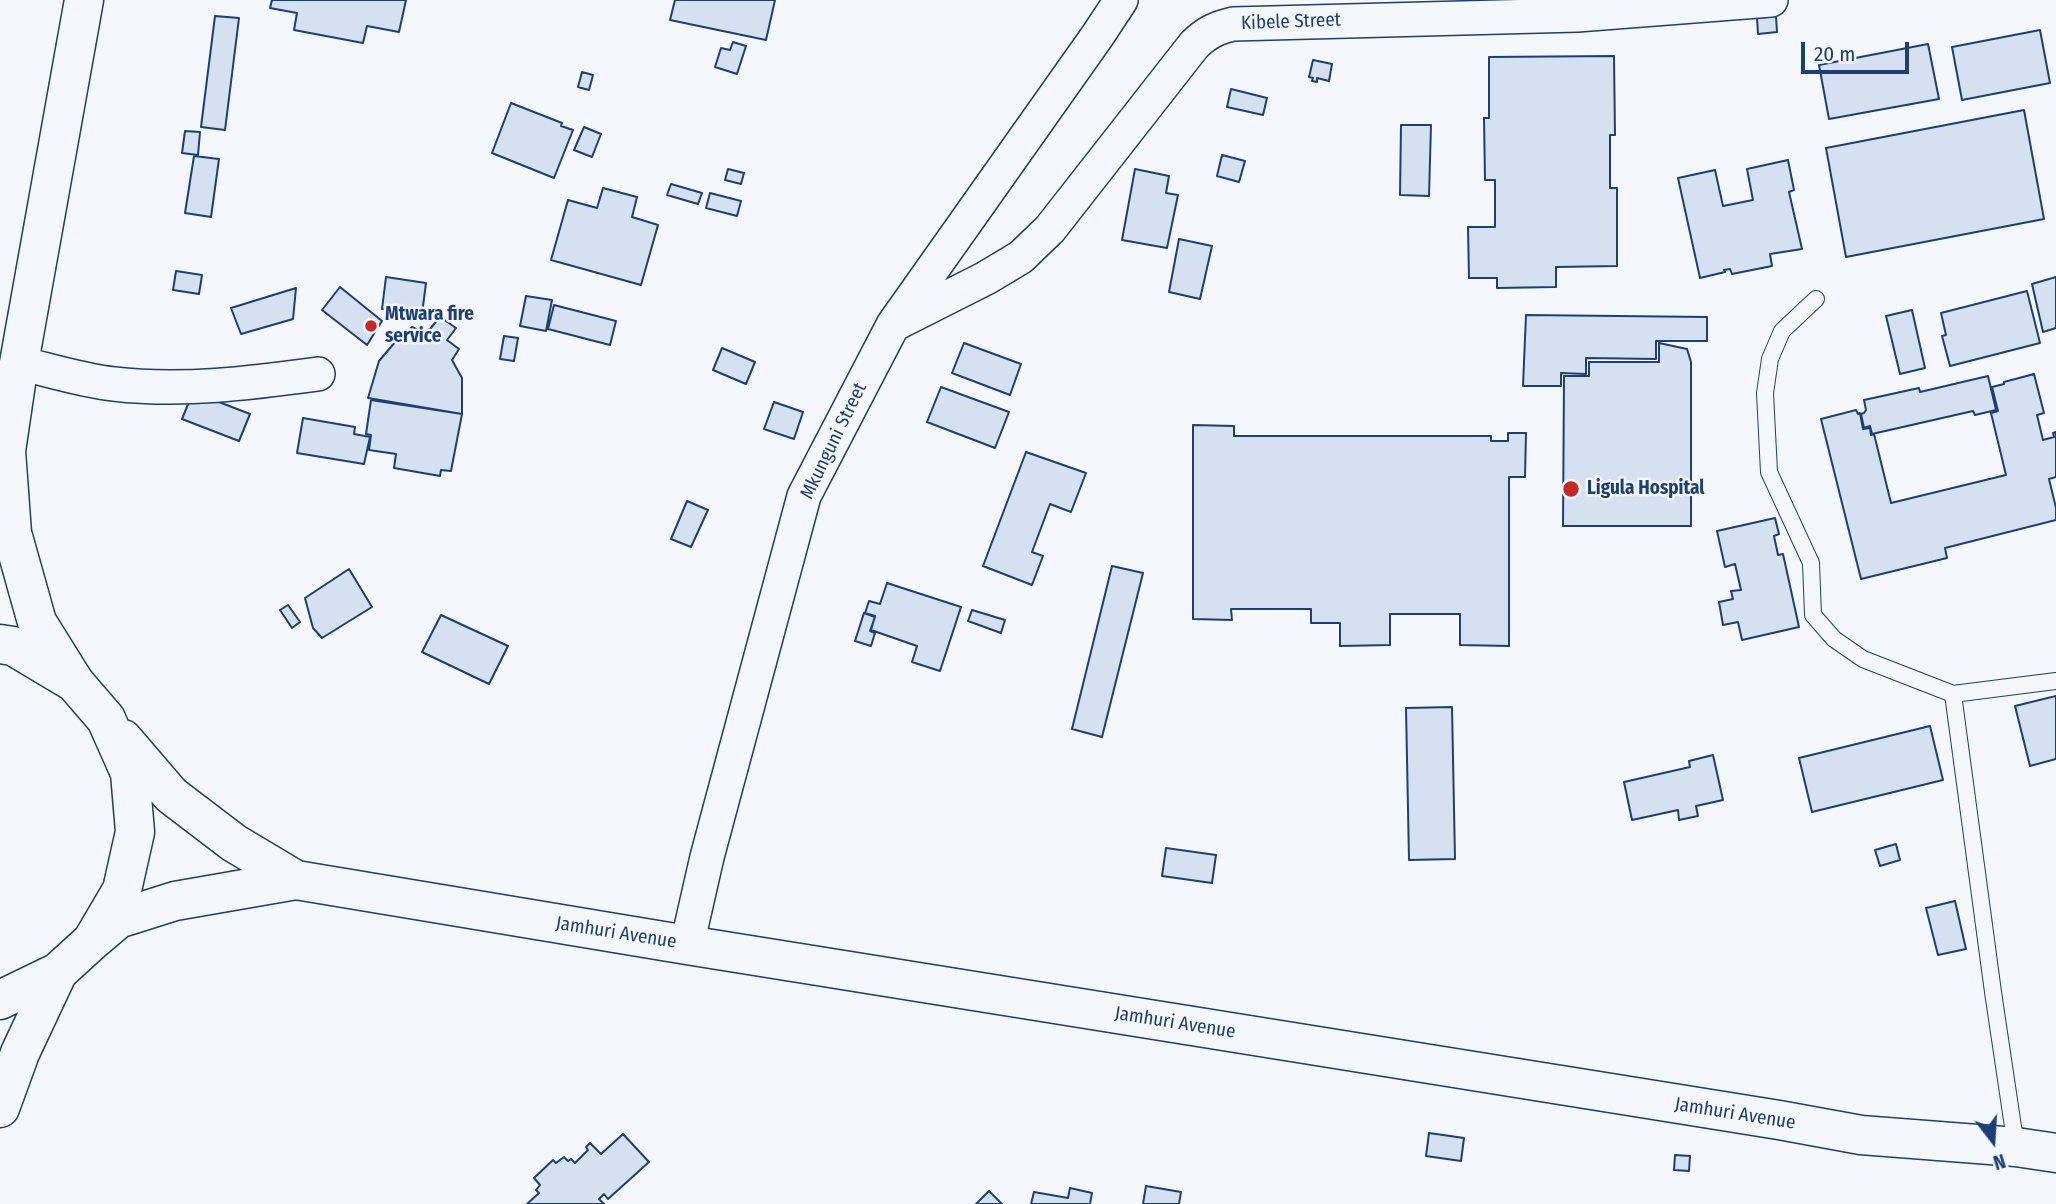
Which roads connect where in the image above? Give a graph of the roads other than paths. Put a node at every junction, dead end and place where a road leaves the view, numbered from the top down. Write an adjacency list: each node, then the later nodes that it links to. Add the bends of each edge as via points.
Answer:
1 (84, 0): 6 (main road)
2 (1121, 0): 5 (street, Mkunguni Street)
3 (1770, 0): 5 (street, Kibele Street, via 1577,15 1219,27 1194,45 1050,229 1021,257)
4 (1816, 299): 12 (lane, via 1782,331 1770,359 1765,393 1769,472 1811,563 1813,615 1834,639 1863,659)
5 (893, 325): 16 (street, Mkunguni Street, via 804,496)
6 (19, 363): 7 (street, via 112,384 185,387); 8 (main road)
7 (318, 374)
8 (3, 457): 11 (main road, via 12,533 37,622)
9 (0, 644): 11 (main road, via 13,646)
10 (2056, 681): 12 (lane)
11 (75, 683): 13 (main road)
12 (1952, 694): 20 (lane)
13 (106, 719): 14 (main road, via 171,795 234,843); 15 (main road, via 130,773 135,832 122,890)
14 (296, 880): 15 (main road, via 176,901 118,919); 16 (main road, Jamhuri Avenue)
15 (92, 941): 17 (main road)
16 (687, 945): 20 (main road, Jamhuri Avenue, via 1861,1135)
17 (58, 972): 18 (main road); 19 (main road)
18 (0, 1000)
19 (0, 1108)
20 (2016, 1147): 21 (main road, Jamhuri Avenue)
21 (2056, 1153)

